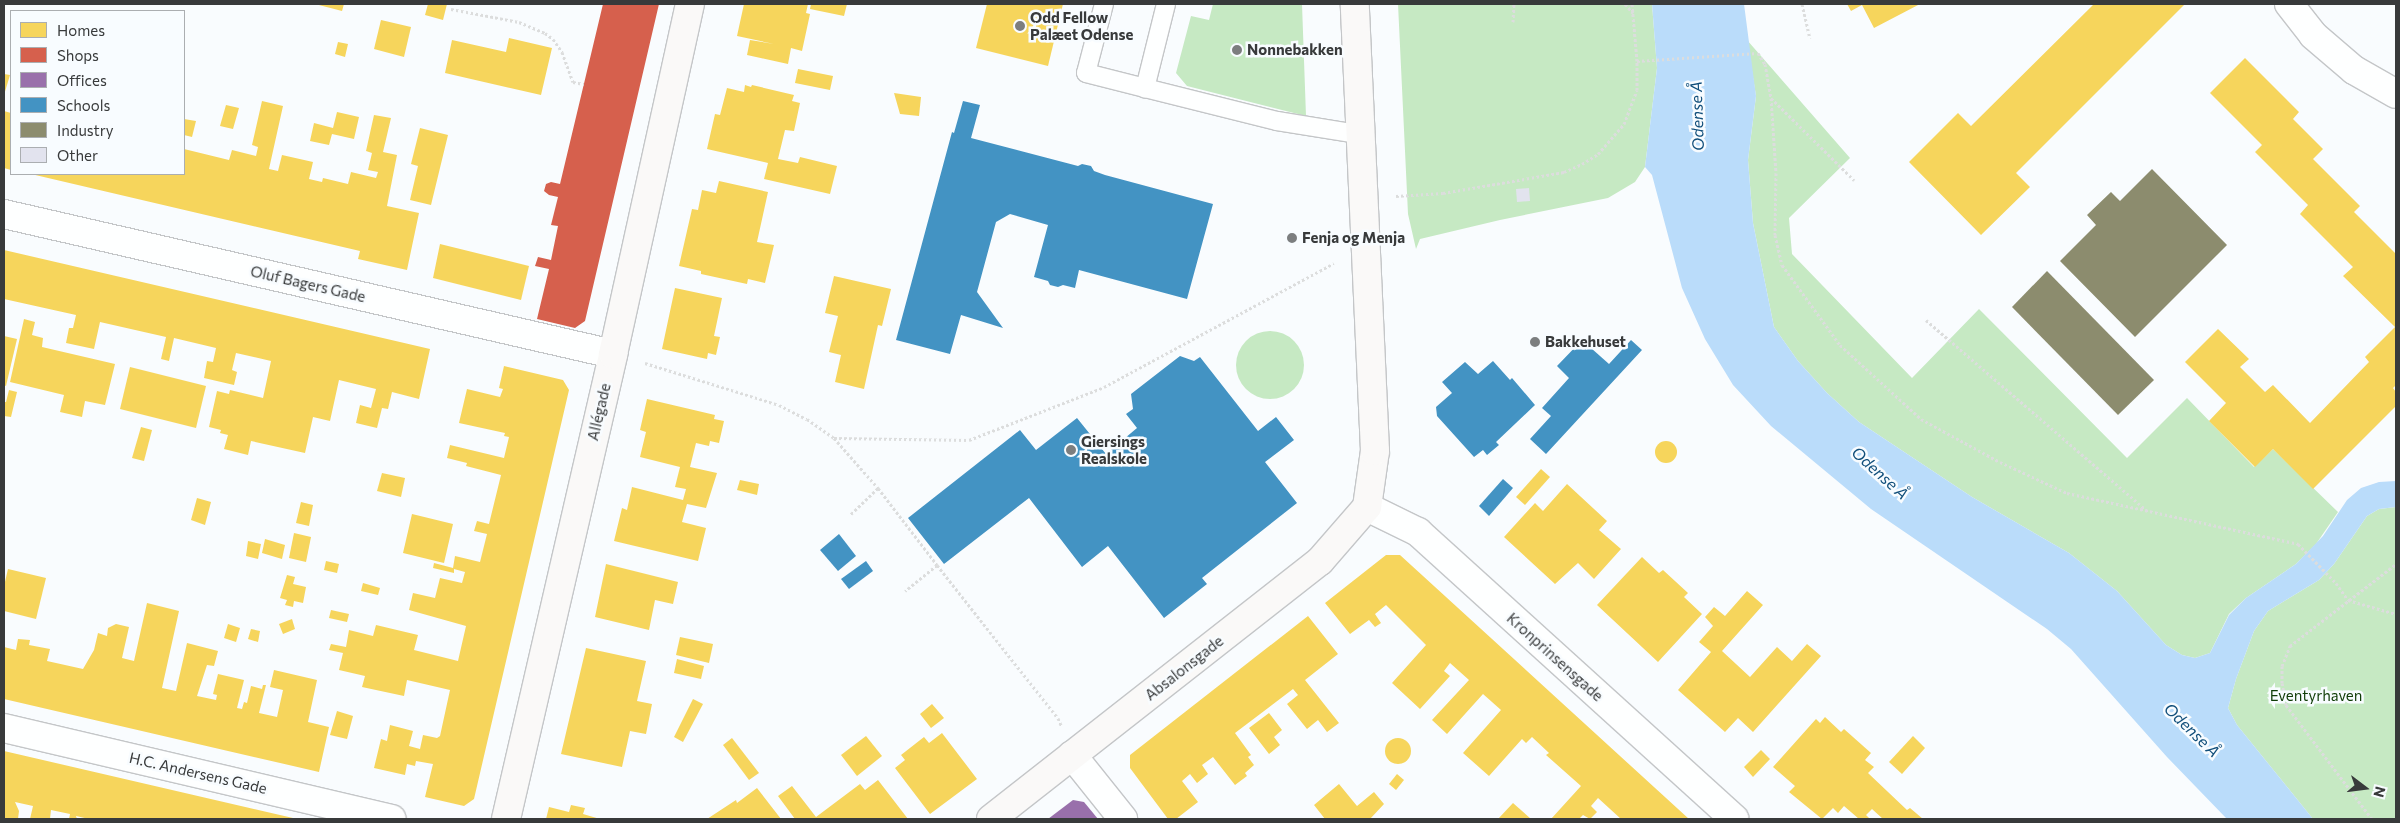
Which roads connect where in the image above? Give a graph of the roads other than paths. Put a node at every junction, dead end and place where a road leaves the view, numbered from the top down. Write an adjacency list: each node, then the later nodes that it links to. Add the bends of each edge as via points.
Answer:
1 (690, 4): 10 (main road, Allégade)
2 (1104, 4): 6 (lane, via 1086,73)
3 (1166, 4): 6 (lane)
4 (1355, 4): 8 (main road)
5 (2290, 4): 7 (street, via 2313,35 2354,70)
6 (1145, 88): 8 (lane, via 1277,121)
7 (2396, 94)
8 (1363, 135): 11 (main road, via 1375,451)
9 (4, 214): 10 (street, Oluf Bagers Gade)
10 (613, 354): 15 (main road, Allégade)
11 (1367, 507): 13 (main road, Absalonsgade, via 1320,561); 18 (street, Kronprinsensgade, via 1418,532)
12 (4, 728): 14 (street, H.C. Andersens Gade)
13 (1072, 755): 16 (main road, Absalonsgade); 17 (street)
14 (391, 819)
15 (506, 819)
16 (991, 819)
17 (1123, 819)
18 (1734, 819)

